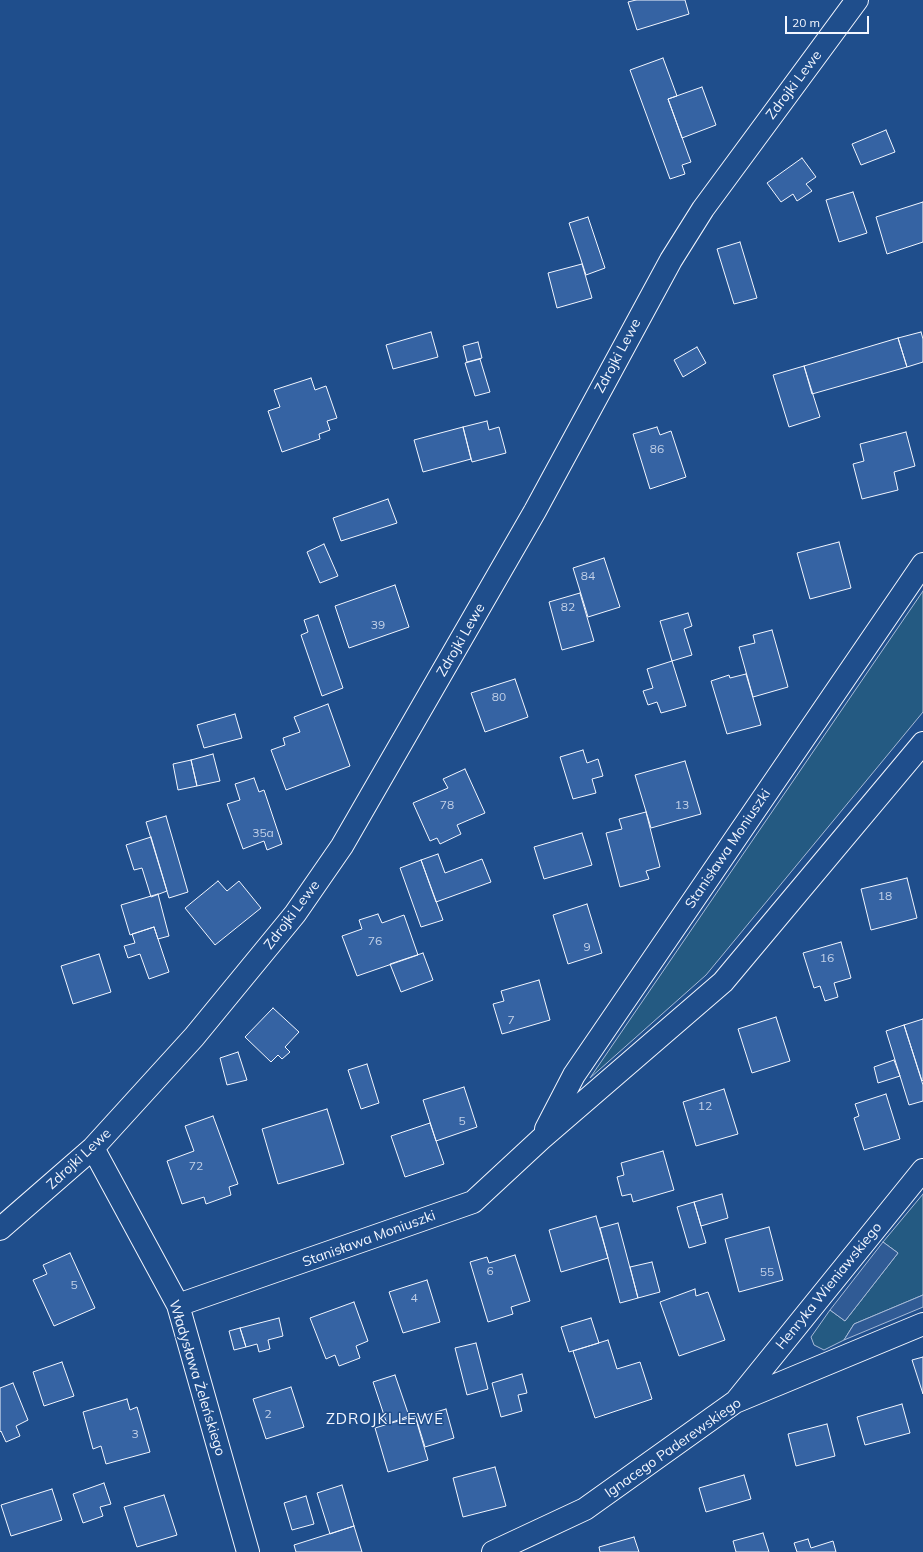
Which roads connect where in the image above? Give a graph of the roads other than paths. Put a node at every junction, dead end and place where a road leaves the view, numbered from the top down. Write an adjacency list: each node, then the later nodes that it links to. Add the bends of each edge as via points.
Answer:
1 (857, 0): 5 (street, Zdrojki Lewe, via 702,209 671,260 535,511 342,846 290,920 194,1037)
2 (923, 564): 4 (street, Stanisława Moniuszki, via 574,1075)
3 (923, 743): 4 (street, Stanisława Moniuszki, via 723,982)
4 (541, 1139): 8 (street, Stanisława Moniuszki, via 473,1202)
5 (93, 1148): 7 (street, Zdrojki Lewe); 8 (street, Władysława Żeleńskiego)
6 (923, 1170): 10 (street, Henryka Wieniawskiego)
7 (0, 1229)
8 (178, 1305): 11 (street, Władysława Żeleńskiego)
9 (923, 1324): 10 (street, Ignacego Paderewskiego)
10 (735, 1402): 12 (street, Ignacego Paderewskiego, via 585,1509)
11 (248, 1552)
12 (493, 1552)

